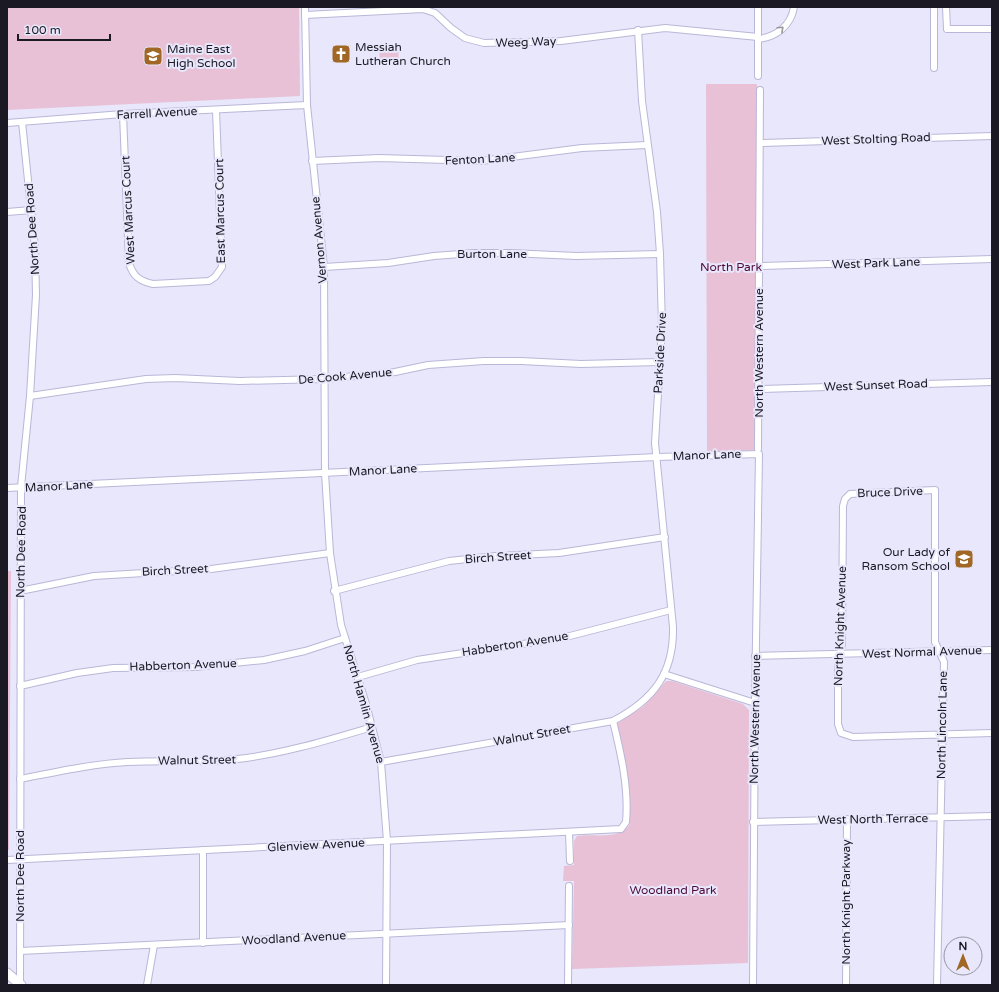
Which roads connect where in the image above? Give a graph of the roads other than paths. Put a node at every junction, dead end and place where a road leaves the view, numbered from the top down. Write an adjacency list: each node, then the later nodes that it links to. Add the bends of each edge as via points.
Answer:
1 (305, 7): 7 (street, Vernon Avenue)
2 (758, 7): 10 (street)
3 (794, 7): 10 (street, one-way to 3, via 773,36 780,31)
4 (934, 7): 5 (street); 11 (street)
5 (938, 7)
6 (946, 7): 8 (street, via 946,29)
7 (305, 16): 9 (street, Weeg Way, via 423,8 435,13 465,38 492,44 568,40); 14 (street, Vernon Avenue)
8 (992, 29)
9 (638, 30): 10 (street, Weeg Way, via 665,28); 21 (street, Parkside Drive)
10 (758, 38): 12 (street)
11 (934, 68)
12 (758, 76)
13 (760, 90): 20 (street, North Western Avenue)
14 (307, 105): 15 (street, Farrell Avenue); 22 (street, Vernon Avenue)
15 (216, 110): 16 (street, Farrell Avenue); 29 (street, East Marcus Court, via 222,267 209,281)
16 (123, 114): 17 (street, Farrell Avenue); 29 (street, West Marcus Court, via 129,263 132,274 152,284)
17 (22, 122): 18 (street, Farrell Avenue); 23 (street, North Dee Road)
18 (7, 123)
19 (992, 136): 20 (street, West Stolting Road)
20 (760, 143): 27 (street, North Western Avenue)
21 (647, 145): 22 (street, Fenton Lane, via 582,148 481,161 379,158); 25 (street, Parkside Drive)
22 (312, 161): 28 (street, Vernon Avenue)
23 (32, 210): 24 (street); 34 (street, North Dee Road, via 36,295)
24 (7, 212)
25 (660, 254): 28 (street, Burton Lane, via 576,256 474,253); 30 (street, Parkside Drive)
26 (992, 259): 27 (street, West Park Lane)
27 (760, 266): 33 (street, North Western Avenue)
28 (324, 267): 31 (street, Vernon Avenue)
29 (184, 283)
30 (660, 362): 31 (street, De Cook Avenue, via 581,364 484,361 428,365 395,372); 36 (street, Parkside Drive, via 655,434)
31 (325, 379): 34 (street, De Cook Avenue, via 146,379); 37 (street, Vernon Avenue)
32 (992, 382): 33 (street, West Sunset Road)
33 (759, 388): 35 (street, North Western Avenue)
34 (30, 396): 38 (street, North Dee Road)
35 (759, 451): 36 (street, Manor Lane); 51 (street, North Western Avenue)
36 (657, 457): 37 (street, Manor Lane); 42 (street, Parkside Drive)
37 (325, 473): 38 (street, Manor Lane); 43 (street, North Hamlin Avenue)
38 (21, 487): 39 (street, Manor Lane); 44 (street, North Dee Road)
39 (7, 488)
40 (935, 490): 41 (street, Bruce Drive, via 854,493); 49 (street, North Lincoln Lane, via 935,642)
41 (847, 496): 50 (street, North Knight Avenue, via 843,506)
42 (665, 537): 45 (street, Birch Street, via 559,553 496,556 449,562); 46 (street, Parkside Drive)
43 (330, 553): 44 (street, Birch Street, via 211,569 94,576); 45 (street, North Hamlin Avenue)
44 (20, 591): 54 (street, North Dee Road)
45 (334, 591): 47 (street, North Hamlin Avenue)
46 (671, 610): 52 (street, Parkside Drive, via 673,645); 53 (street, Habberton Avenue, via 562,638 417,660)
47 (345, 638): 53 (street, North Hamlin Avenue); 54 (street, Habberton Avenue, via 305,651 264,660 202,667 113,668)
48 (992, 650): 49 (street, West Normal Avenue)
49 (939, 652): 50 (street, West Normal Avenue); 59 (street, North Lincoln Lane, via 944,662)
50 (841, 654): 51 (street, West Normal Avenue); 59 (street, North Knight Avenue, via 838,665 838,724 841,733 853,737)
51 (755, 656): 55 (street, North Western Avenue)
52 (664, 674): 55 (street); 56 (street, Walnut Street, via 656,689 641,704)
53 (358, 677): 57 (street, North Hamlin Avenue)
54 (20, 686): 61 (street, North Dee Road)
55 (754, 703): 65 (street, North Western Avenue)
56 (613, 721): 60 (street, Walnut Street); 66 (street, Glenview Avenue, via 622,758 626,793 627,817 624,826 615,830)
57 (372, 727): 60 (street, North Hamlin Avenue); 61 (street, Walnut Street, via 294,749 255,756 218,761 110,763)
58 (992, 733): 59 (street)
59 (942, 734): 63 (street, North Lincoln Lane)
60 (381, 762): 67 (street, North Hamlin Avenue)
61 (20, 780): 70 (street, North Dee Road)
62 (992, 816): 63 (street, West North Terrace)
63 (940, 817): 64 (street, West North Terrace); 85 (street, North Lincoln Lane)
64 (846, 819): 65 (street, West North Terrace); 84 (street, North Knight Parkway)
65 (753, 822): 83 (street, North Western Avenue)
66 (569, 832): 67 (street, Glenview Avenue); 71 (street)
67 (387, 841): 68 (street, Glenview Avenue); 74 (street, North Hamlin Avenue)
68 (202, 850): 70 (street, Glenview Avenue); 75 (street)
69 (7, 860): 70 (street, Glenview Avenue)
70 (19, 860): 77 (street, North Dee Road)
71 (570, 861)
72 (569, 886): 73 (street)
73 (569, 925): 74 (street, Woodland Avenue); 82 (street)
74 (386, 933): 75 (street, Woodland Avenue); 81 (street, North Hamlin Avenue)
75 (203, 943): 76 (street, Woodland Avenue)
76 (154, 945): 77 (street, Woodland Avenue); 80 (street)
77 (20, 951): 79 (street, North Dee Road)
78 (7, 973): 79 (main road)
79 (21, 984)
80 (147, 985)
81 (386, 985)
82 (568, 985)
83 (753, 985)
84 (846, 985)
85 (937, 985)

